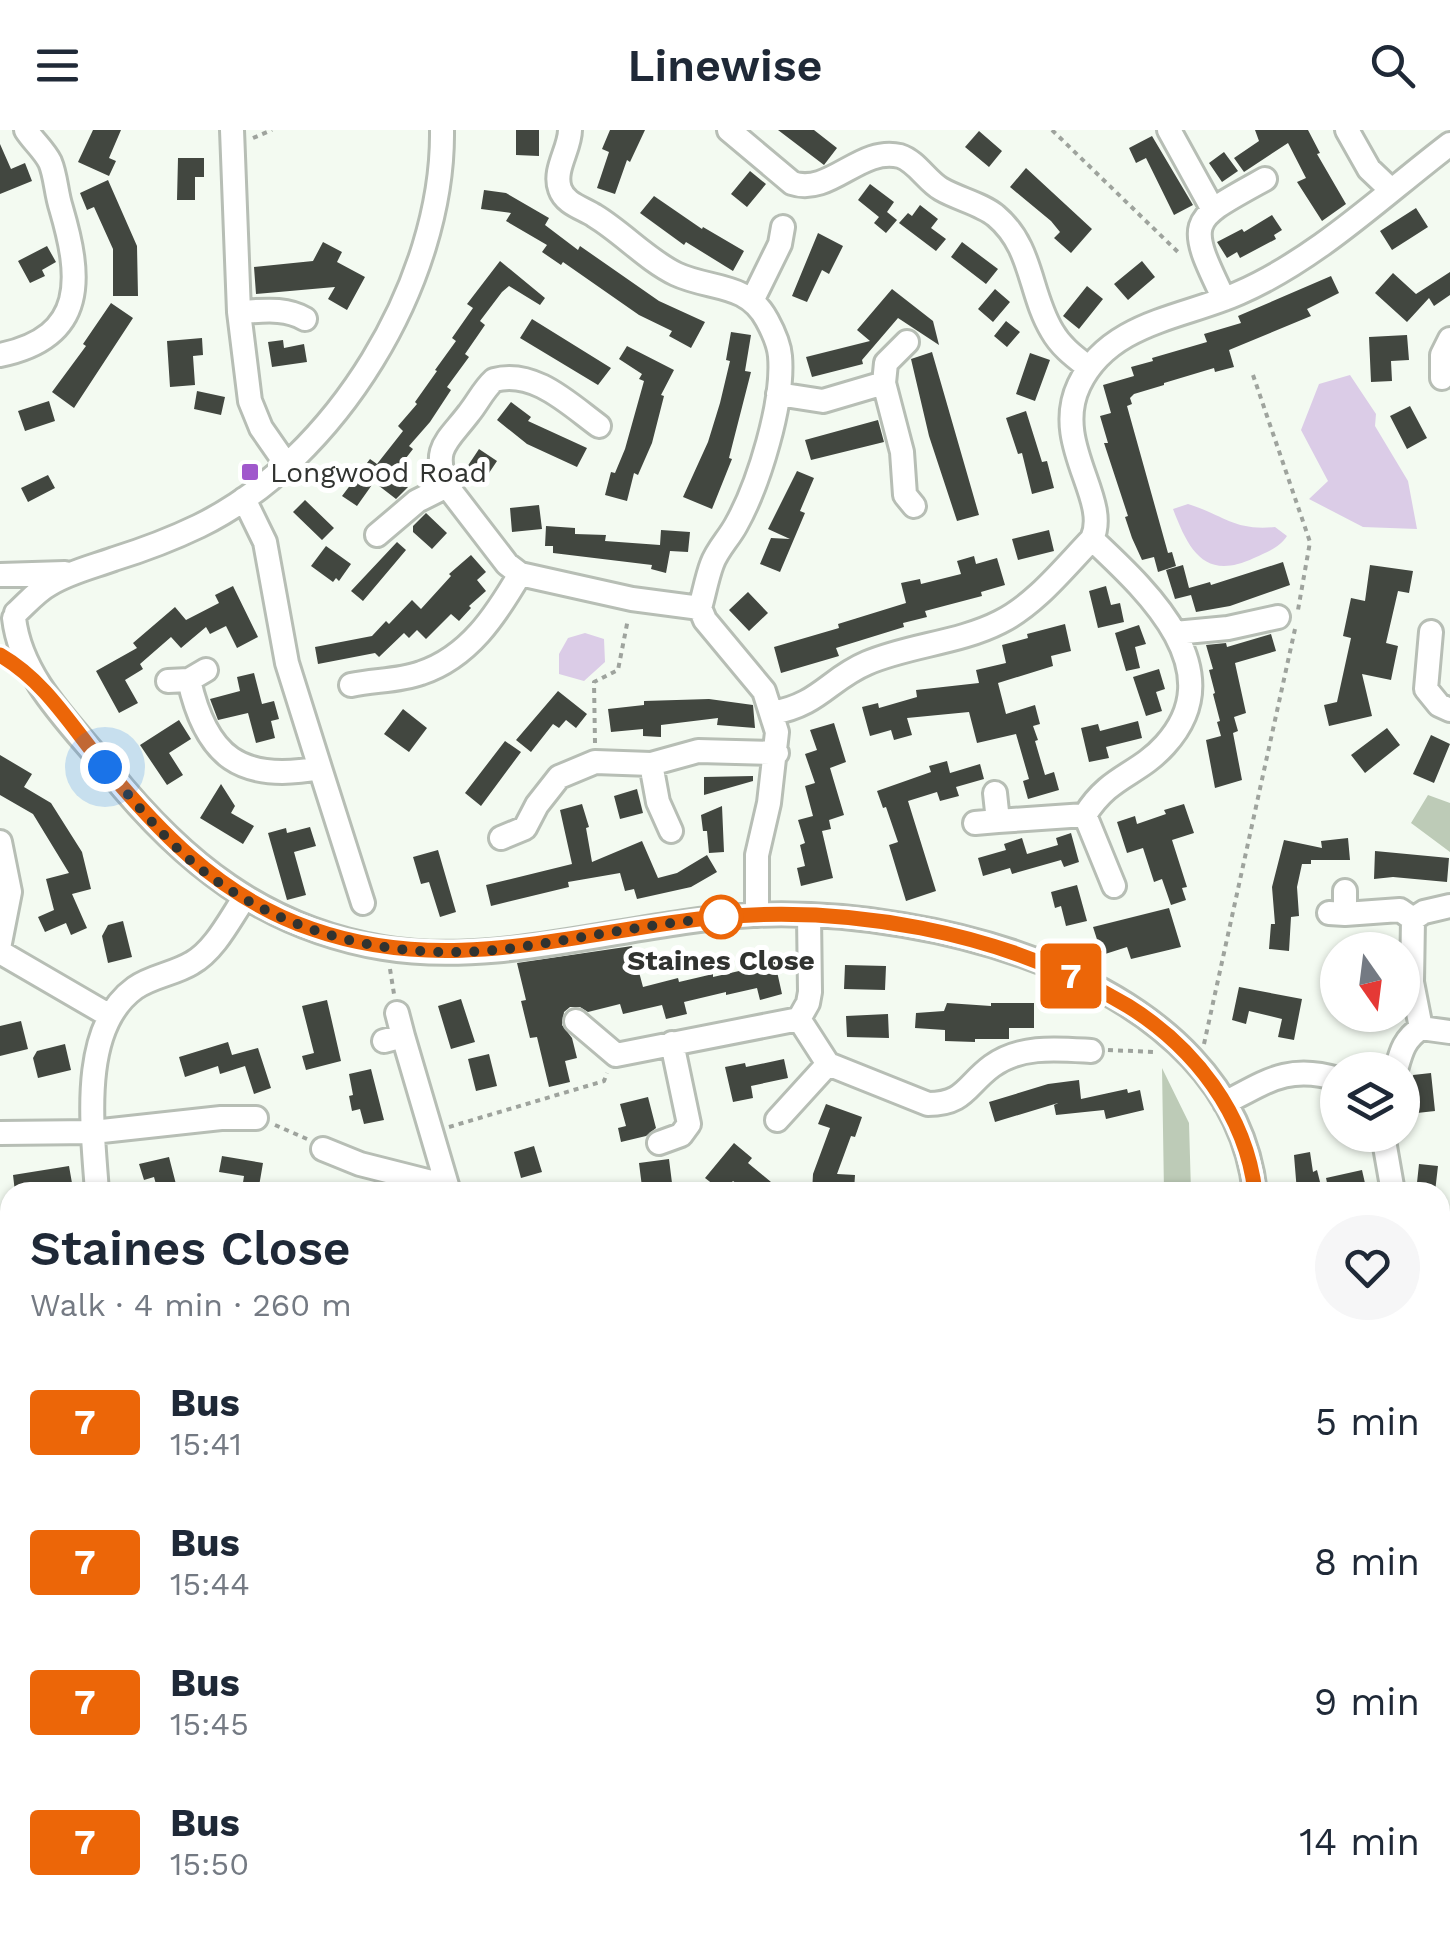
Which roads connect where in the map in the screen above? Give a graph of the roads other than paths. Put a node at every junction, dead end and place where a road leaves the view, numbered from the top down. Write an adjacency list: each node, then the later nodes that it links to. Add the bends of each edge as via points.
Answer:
1 (26, 130): 19 (street, via 51,164 76,274 61,321 32,345)
2 (232, 130): 15 (street)
3 (442, 130): 25 (street, via 432,222 414,281 357,382)
4 (570, 130): 13 (street, via 558,187 567,200 674,273)
5 (729, 130): 20 (street, via 805,187 898,146 937,187 993,212 1010,230 1050,329)
6 (1169, 130): 11 (street)
7 (1348, 130): 10 (street, via 1369,169)
8 (1446, 155): 10 (street)
9 (1265, 179): 11 (street)
10 (1390, 190): 14 (street, via 1319,246)
11 (1212, 208): 14 (street, via 1200,226 1200,249)
12 (783, 228): 13 (street)
13 (753, 299): 23 (street, via 780,356)
14 (1224, 299): 20 (street, via 1141,326)
15 (240, 312): 16 (street, via 294,312); 25 (street, via 254,415)
16 (305, 319)
17 (1450, 339): 22 (street)
18 (907, 342): 21 (street, via 891,356)
19 (0, 355)
20 (1090, 368): 30 (street, via 1078,387 1071,440 1095,510)
21 (883, 377): 23 (street, via 823,401); 28 (street, via 905,495)
22 (1442, 378)
23 (778, 394): 34 (street, via 757,474 712,563)
24 (599, 426): 26 (street, via 528,380 494,380 444,442 440,457)
25 (286, 464): 27 (street)
26 (447, 486): 29 (street); 32 (street)
27 (244, 499): 31 (street, via 156,544); 47 (street, via 265,542 287,663)
28 (915, 507)
29 (377, 534)
30 (1092, 539): 38 (street, via 1145,589); 44 (street, via 1029,603 996,625 863,664 822,695)
31 (74, 572): 33 (street); 36 (street, via 36,594)
32 (520, 574): 34 (street); 42 (street, via 490,622 448,661 409,676)
33 (0, 577): 36 (street, via 15,594)
34 (700, 608): 44 (street, via 764,691)
35 (1278, 616): 38 (street)
36 (10, 622): 41 (street)
37 (1431, 632): 43 (street, via 1426,689)
38 (1175, 633): 49 (street, via 1189,678 1177,730 1153,757 1106,787)
39 (0, 654): 41 (street)
40 (188, 677): 47 (street, via 200,720 235,762 270,773)
41 (34, 679): 54 (street, via 182,852)
42 (351, 685)
43 (1450, 710)
44 (772, 714): 45 (street)
45 (777, 753): 46 (street, via 698,750); 58 (street, via 757,855)
46 (652, 764): 50 (street); 51 (street, via 595,762 559,777 525,828)
47 (320, 768): 55 (street)
48 (995, 793): 49 (street, via 987,822)
49 (1085, 815): 53 (street)
50 (671, 831)
51 (502, 838)
52 (0, 842): 61 (street, via 10,892)
53 (1116, 890)
54 (245, 898): 58 (street, via 350,941 432,952); 63 (street, via 203,955 138,986)
55 (362, 903)
56 (1340, 906): 60 (street, via 1400,910)
57 (1450, 906): 60 (street)
58 (757, 915): 59 (street)
59 (810, 916): 64 (street, via 810,992); 73 (street, via 924,930 1044,964 1095,986 1176,1042)
60 (1413, 918): 67 (street, via 1412,982)
61 (0, 944)
62 (0, 952): 63 (street)
63 (110, 1016): 76 (street, via 96,1060)
64 (798, 1019): 68 (street); 71 (street)
65 (576, 1021): 68 (street, via 616,1055)
66 (395, 1030): 83 (street)
67 (1440, 1034): 70 (street, via 1410,1035)
68 (672, 1043): 78 (street, via 690,1124)
69 (1091, 1051): 71 (street, via 1019,1053 945,1104 928,1104)
70 (1401, 1052)
71 (828, 1064): 75 (street)
72 (1320, 1074): 73 (street, via 1274,1078)
73 (1225, 1103): 84 (street)
74 (256, 1118): 76 (street)
75 (775, 1127)
76 (92, 1132): 77 (street); 81 (street)
77 (0, 1133)
78 (659, 1143)
79 (323, 1149): 82 (street)
80 (1386, 1152): 85 (street)
81 (97, 1182)
82 (423, 1182)
83 (446, 1182)
84 (1252, 1182)
85 (1392, 1182)

